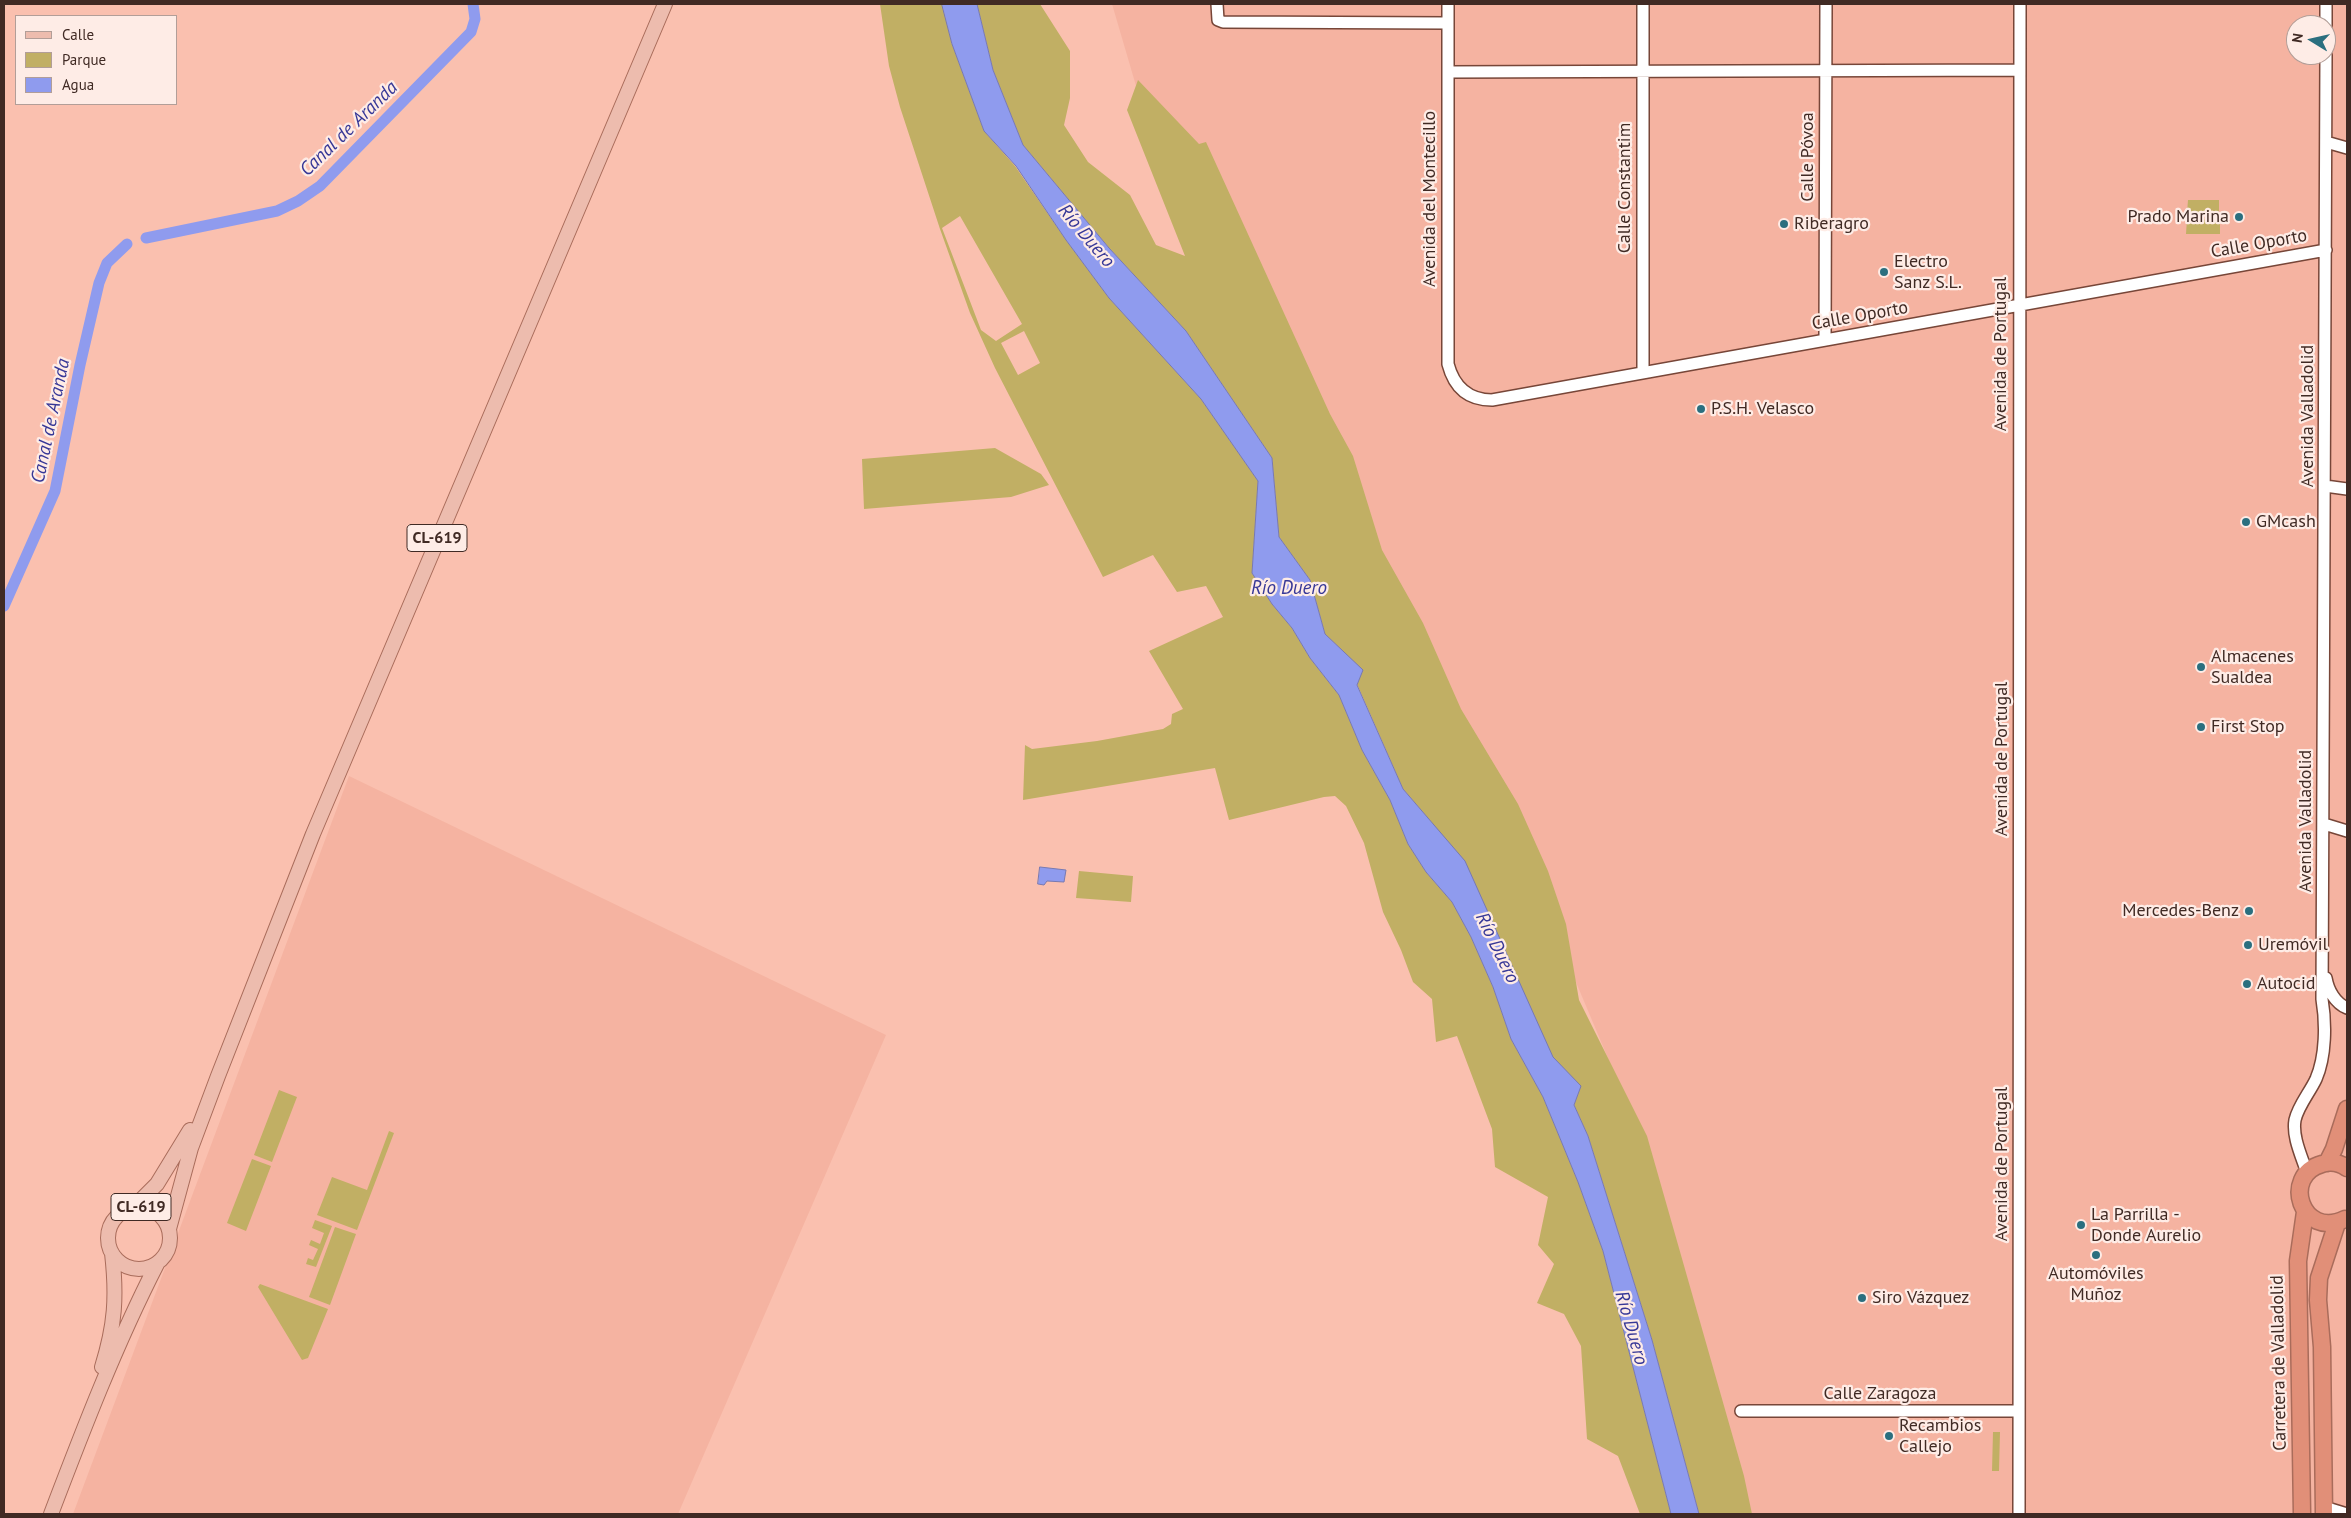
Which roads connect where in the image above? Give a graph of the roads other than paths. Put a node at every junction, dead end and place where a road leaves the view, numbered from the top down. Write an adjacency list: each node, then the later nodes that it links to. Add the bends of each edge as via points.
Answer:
1 (665, 4): 26 (main road, CL-619, via 313,834)
2 (1217, 4): 7 (street, via 1218,20 1223,22)
3 (1448, 4): 7 (street, Avenida del Montecillo)
4 (1643, 4): 12 (street, Calle Constantim)
5 (1826, 4): 10 (street, Calle Póvoa)
6 (2020, 4): 9 (street, Avenida de Portugal)
7 (1448, 23): 11 (street, Avenida del Montecillo)
8 (2326, 65): 13 (street, Avenida Valladolid)
9 (2020, 70): 10 (street); 16 (street, Avenida de Portugal)
10 (1826, 71): 12 (street); 17 (street, Calle Póvoa)
11 (1448, 72): 12 (street); 19 (street, Avenida del Montecillo, via 1448,364 1451,376)
12 (1643, 72): 18 (street, Calle Constantim)
13 (2326, 142): 14 (street); 15 (street, Avenida Valladolid)
14 (2347, 148)
15 (2326, 250): 16 (street, Calle Oporto); 20 (street, Avenida Valladolid)
16 (2019, 305): 17 (street, Calle Oporto); 38 (street, Avenida de Portugal)
17 (1825, 340): 18 (street, Calle Oporto)
18 (1642, 372): 19 (street, Calle Oporto, via 1492,400 1472,398)
19 (1462, 391)
20 (2325, 486): 21 (street); 22 (street, Avenida Valladolid)
21 (2347, 489)
22 (2324, 824): 23 (street); 24 (street, Avenida Valladolid)
23 (2347, 831)
24 (2323, 957): 25 (street, Avenida Valladolid, via 2328,986 2334,997); 30 (street, Avenida Valladolid, via 2322,1057 2317,1076 2295,1121 2298,1146)
25 (2347, 1008)
26 (218, 1076): 31 (main road, CL-619, via 178,1152 157,1184); 34 (main road, CL-619, via 191,1148)
27 (2347, 1109): 28 (highway)
28 (2327, 1162): 29 (highway); 30 (highway)
29 (2347, 1168)
30 (2307, 1173): 32 (highway, via 2299,1192)
31 (133, 1208): 34 (main road, CL-619, via 151,1209); 35 (main road, CL-619, via 124,1211 111,1225 109,1244)
32 (2305, 1212): 33 (highway, via 2320,1222); 43 (highway, Carretera de Valladolid, via 2298,1261)
33 (2342, 1220): 40 (highway, via 2326,1252 2319,1285)
34 (169, 1229): 36 (main road, CL-619, via 168,1250)
35 (112, 1254): 36 (main road, via 132,1268 148,1268); 39 (main road, CL-619, via 116,1289 111,1337)
36 (157, 1264): 39 (main road, CL-619)
37 (1741, 1411): 38 (street, Calle Zaragoza)
38 (2019, 1411): 42 (street, Avenida de Portugal)
39 (82, 1432): 41 (main road, CL-619)
40 (2324, 1510): 44 (street)
41 (51, 1514)
42 (2019, 1514)
43 (2302, 1514)
44 (2347, 1514)

